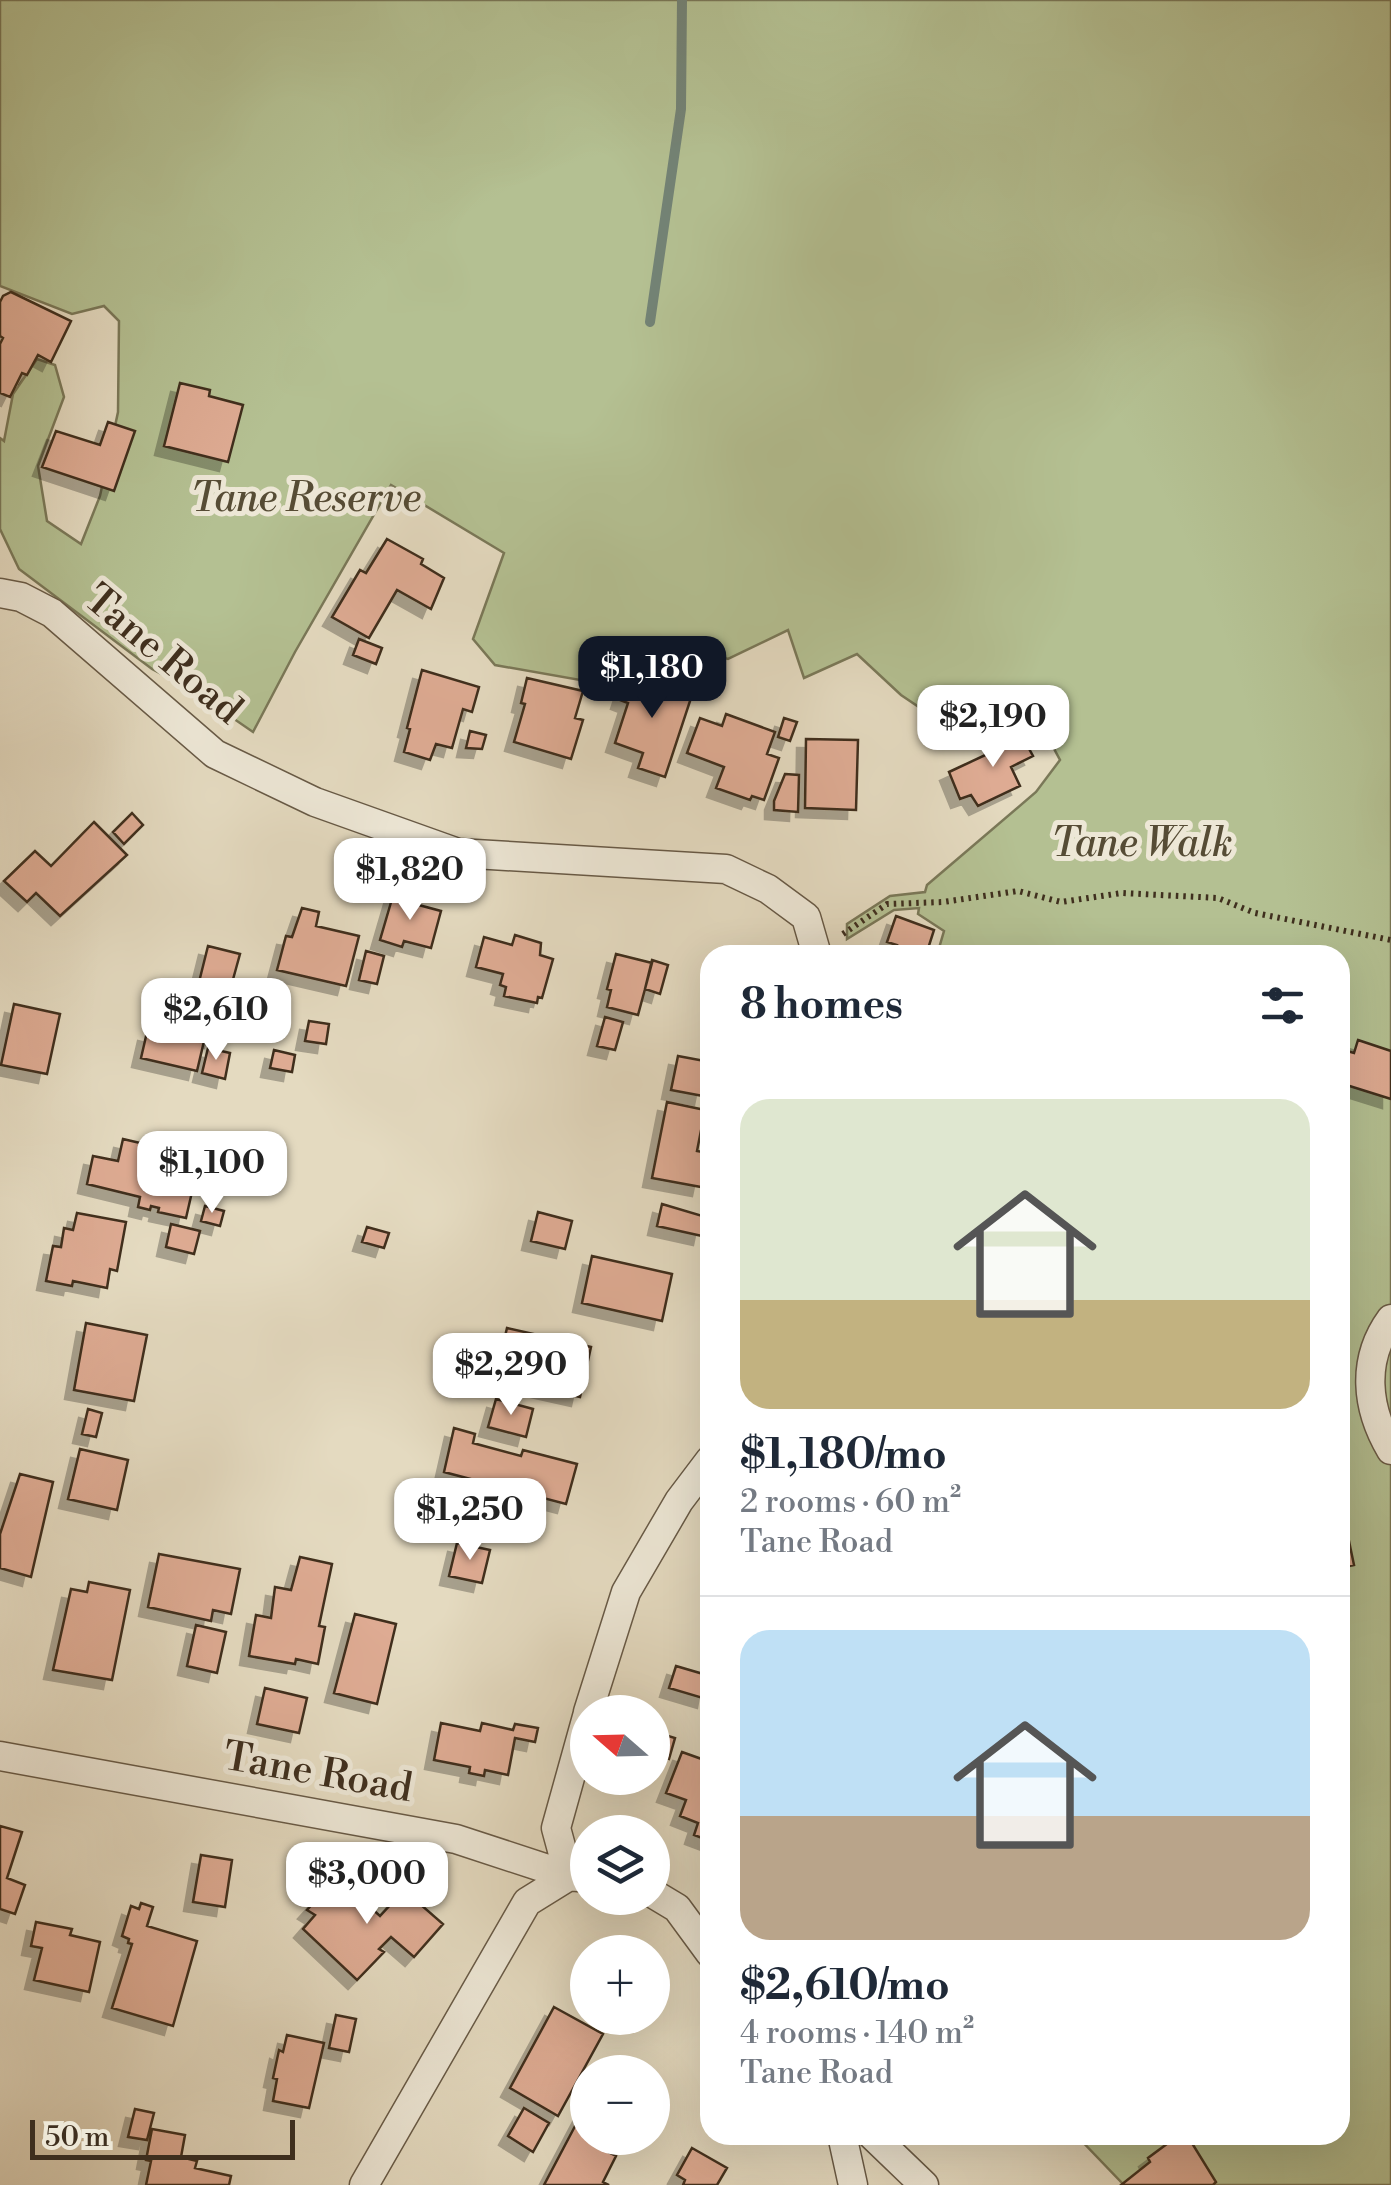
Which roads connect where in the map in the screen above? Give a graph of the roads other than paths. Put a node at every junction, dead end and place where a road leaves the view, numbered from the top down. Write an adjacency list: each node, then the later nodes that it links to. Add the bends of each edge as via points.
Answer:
1 (0, 594): 2 (street, Tane Road, via 21,596 52,613 215,754 314,802 458,853 726,869 806,917)
2 (815, 945)
3 (1391, 1320): 4 (street, via 1368,1367 1375,1420)
4 (1391, 1450)
5 (700, 1473): 6 (street, via 626,1592)
6 (594, 1695)
7 (0, 1756): 10 (street, Tane Road, via 456,1840)
8 (570, 1778): 9 (street, via 556,1828)
9 (570, 1859)
10 (570, 1875)
11 (570, 1881): 16 (street, via 528,1902)
12 (670, 1904): 13 (street)
13 (700, 1939)
14 (843, 2145): 17 (street)
15 (882, 2145): 18 (street)
16 (364, 2185)
17 (853, 2185)
18 (924, 2185)

